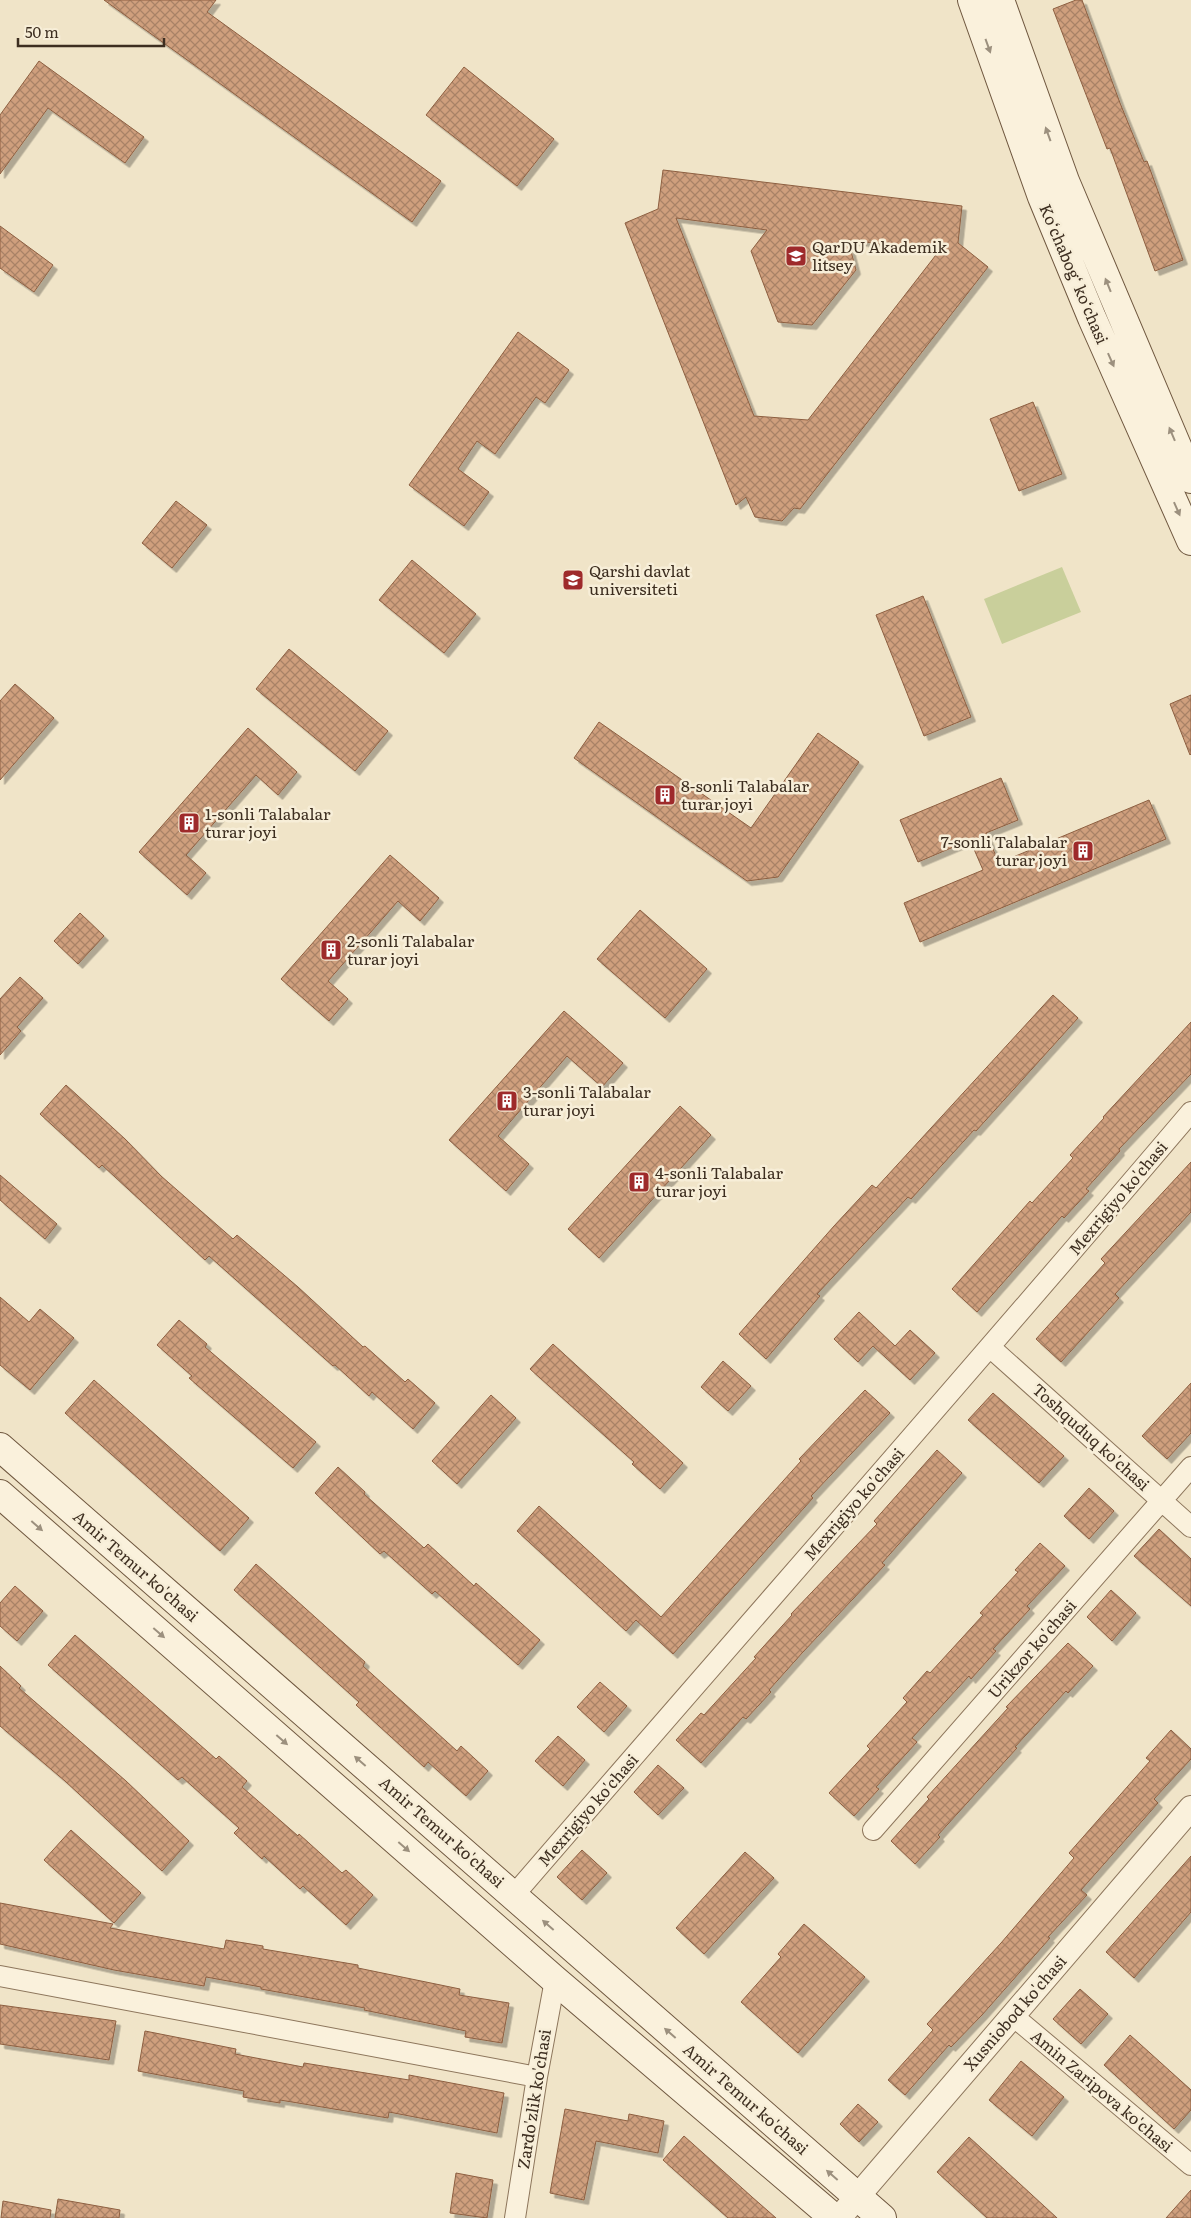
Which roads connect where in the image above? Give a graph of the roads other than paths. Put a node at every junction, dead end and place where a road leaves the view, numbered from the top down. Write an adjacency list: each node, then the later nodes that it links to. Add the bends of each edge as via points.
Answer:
1 (972, 0): 4 (main road, Ko‘chabog‘ ko‘chasi, one-way to 4, via 1042,197)
2 (1000, 0): 3 (main road, Ko‘chabog‘ ko‘chasi, one-way to 2, via 1065,181)
3 (1191, 479)
4 (1191, 541)
5 (1191, 1112): 6 (street, Mexrigiyo ko'chasi)
6 (991, 1348): 10 (street, Toshquduq ko'chasi); 14 (street, Mexrigiyo ko'chasi)
7 (0, 1448): 14 (main road, Amir Temur ko'chasi, one-way to 7)
8 (1191, 1468): 10 (street, Urikzor ko'chasi)
9 (2, 1500): 16 (main road, Amir Temur ko'chasi, one-way to 16)
10 (1162, 1501): 11 (street, Toshquduq ko'chasi); 13 (street, Urikzor ko'chasi)
11 (1191, 1527)
12 (1191, 1808): 17 (street, Xusniobod ko'chasi)
13 (873, 1830)
14 (514, 1895): 20 (main road, Amir Temur ko'chasi, one-way to 14)
15 (0, 1976): 18 (street)
16 (555, 1980): 18 (street, Zardo'zlik ko'chasi); 22 (main road, Amir Temur ko'chasi)
17 (1013, 2016): 19 (street, Amin Zaripova ko'chasi); 20 (street, Xusniobod ko'chasi)
18 (537, 2077): 21 (street, Zardo'zlik ko'chasi)
19 (1190, 2163)
20 (857, 2197): 23 (street, Xusniobod ko'chasi); 24 (main road, Amir Temur ko'chasi)
21 (515, 2218)
22 (834, 2218)
23 (839, 2218)
24 (882, 2218)

